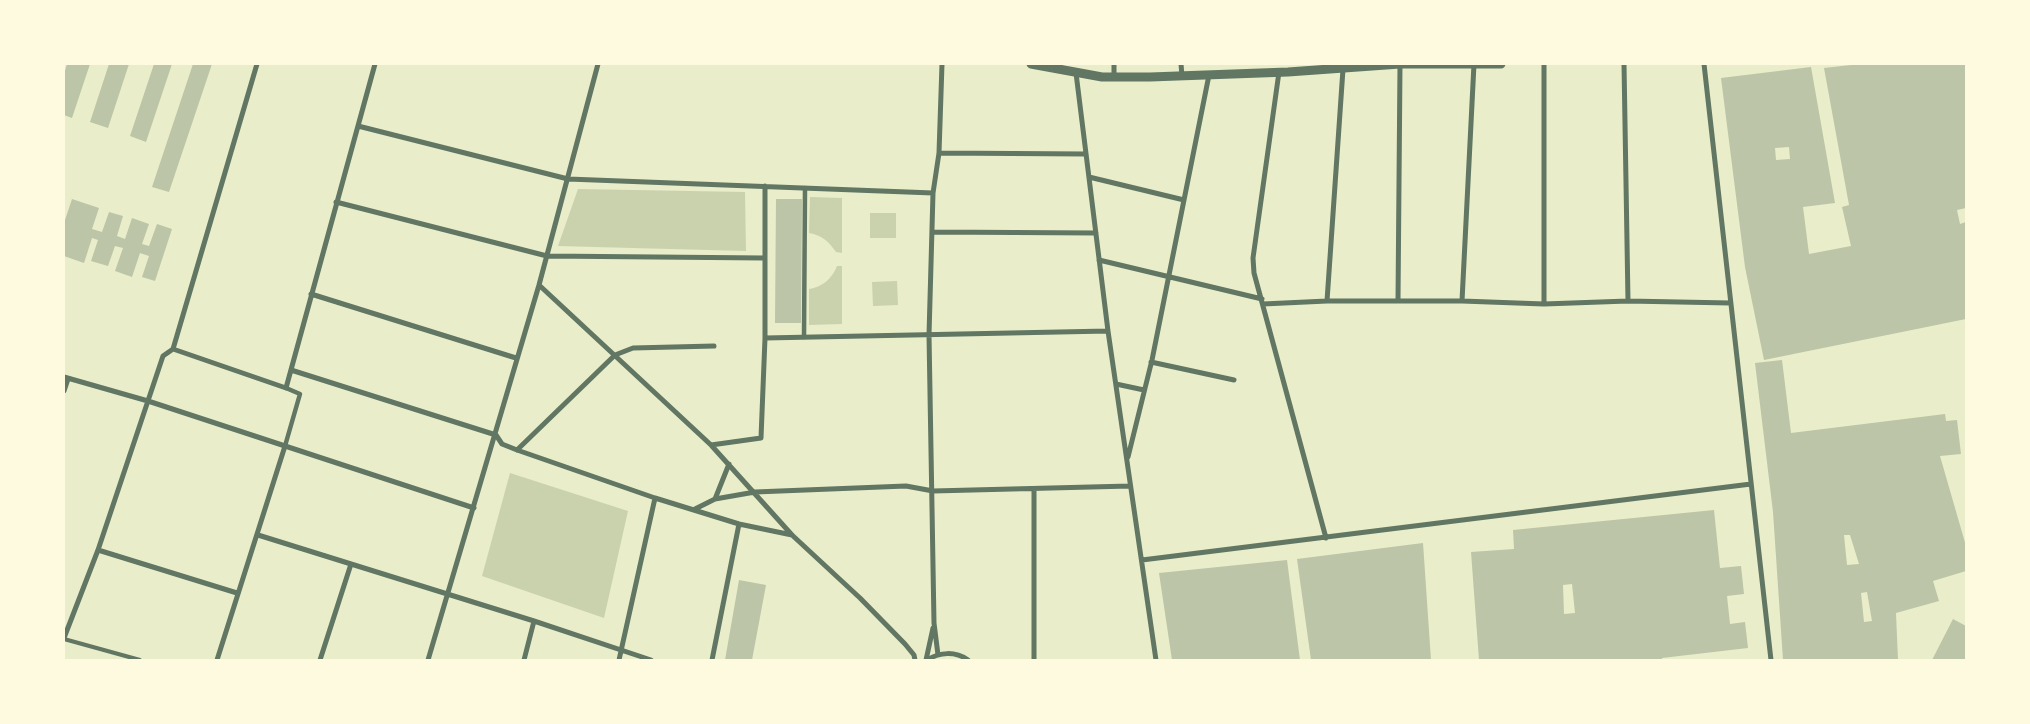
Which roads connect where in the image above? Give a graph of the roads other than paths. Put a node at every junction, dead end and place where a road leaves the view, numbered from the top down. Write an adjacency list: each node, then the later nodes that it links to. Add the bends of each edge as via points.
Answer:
1 (257, 64): 50 (street)
2 (375, 64): 20 (street)
3 (598, 64): 24 (street)
4 (942, 64): 21 (street)
5 (1032, 64): 16 (street)
6 (1114, 64): 19 (street)
7 (1181, 64): 18 (street)
8 (1400, 64): 9 (street); 15 (street); 40 (street)
9 (1474, 64): 10 (street); 41 (street)
10 (1501, 64)
11 (1544, 64): 44 (street)
12 (1624, 64): 42 (street)
13 (1704, 64): 43 (street)
14 (1285, 69): 15 (street); 17 (street); 38 (street, via 1253,258)
15 (1343, 69): 39 (street)
16 (1076, 73): 19 (street); 22 (street)
17 (1209, 74): 18 (street); 28 (street)
18 (1182, 76): 19 (street)
19 (1114, 77)
20 (358, 126): 24 (street); 29 (street)
21 (939, 153): 22 (street); 27 (street)
22 (1086, 154): 23 (street)
23 (1089, 177): 28 (street); 31 (street)
24 (568, 179): 25 (street); 32 (street)
25 (765, 186): 26 (street); 33 (street)
26 (806, 188): 27 (street); 47 (street)
27 (933, 193): 30 (street)
28 (1184, 200): 35 (street)
29 (336, 202): 32 (street); 37 (street)
30 (933, 232): 31 (street); 46 (street)
31 (1096, 233): 34 (street)
32 (547, 256): 33 (street); 36 (street)
33 (764, 258): 48 (street)
34 (1099, 260): 35 (street); 45 (street)
35 (1169, 276): 38 (street); 53 (street)
36 (539, 285): 51 (street); 52 (street)
37 (311, 294): 52 (street); 54 (street)
38 (1262, 301): 39 (street); 80 (street)
39 (1327, 301): 40 (street)
40 (1398, 301): 41 (street)
41 (1462, 301): 44 (street)
42 (1628, 301): 43 (street); 44 (street)
43 (1730, 303): 68 (street)
44 (1544, 304)
45 (1108, 331): 46 (street); 57 (street)
46 (929, 335): 47 (street); 72 (street)
47 (804, 337): 48 (street)
48 (765, 338): 63 (street, via 761,438)
49 (714, 346): 51 (street, via 633,348)
50 (173, 349): 58 (street); 61 (street, via 163,356)
51 (615, 356): 63 (street); 65 (street)
52 (516, 358): 62 (street)
53 (1151, 362): 56 (street); 59 (street)
54 (291, 370): 58 (street); 62 (street)
55 (66, 378): 60 (street); 61 (street)
56 (1234, 380)
57 (1116, 384): 59 (street); 66 (street)
58 (286, 388): 64 (street, via 300,394)
59 (1144, 390): 66 (street)
60 (64, 391)
61 (148, 401): 64 (street); 81 (street)
62 (496, 435): 65 (street, via 502,444); 75 (street)
63 (711, 445): 67 (street)
64 (284, 446): 75 (street); 78 (street)
65 (517, 450): 73 (street)
66 (1127, 460): 69 (street)
67 (729, 464): 71 (street); 74 (street)
68 (1751, 484): 80 (street); 104 (street)
69 (1130, 486): 70 (street); 82 (street)
70 (1034, 489): 72 (street); 102 (street)
71 (755, 492): 72 (street, via 906,486); 74 (street); 79 (street)
72 (933, 492): 87 (street)
73 (655, 498): 76 (street); 89 (street)
74 (715, 500): 76 (street)
75 (474, 508): 85 (street)
76 (695, 509): 77 (street)
77 (739, 524): 79 (street); 98 (street)
78 (258, 535): 83 (street); 84 (street)
79 (792, 535): 99 (street, via 860,598 905,644)
80 (1326, 538): 82 (street)
81 (98, 550): 84 (street); 88 (street)
82 (1142, 560): 103 (street)
83 (351, 564): 85 (street); 93 (street)
84 (237, 593): 92 (street)
85 (448, 593): 86 (street); 94 (street)
86 (534, 621): 89 (street); 95 (street)
87 (934, 623): 90 (street); 100 (street)
88 (64, 638): 91 (lane)
89 (622, 650): 96 (street); 97 (street)
90 (938, 655): 100 (street); 101 (street, via 956,654)
91 (140, 660)
92 (217, 660)
93 (320, 660)
94 (428, 660)
95 (524, 660)
96 (619, 660)
97 (650, 660)
98 (712, 660)
99 (915, 660)
100 (927, 660)
101 (968, 660)
102 (1034, 660)
103 (1156, 660)
104 (1771, 660)

